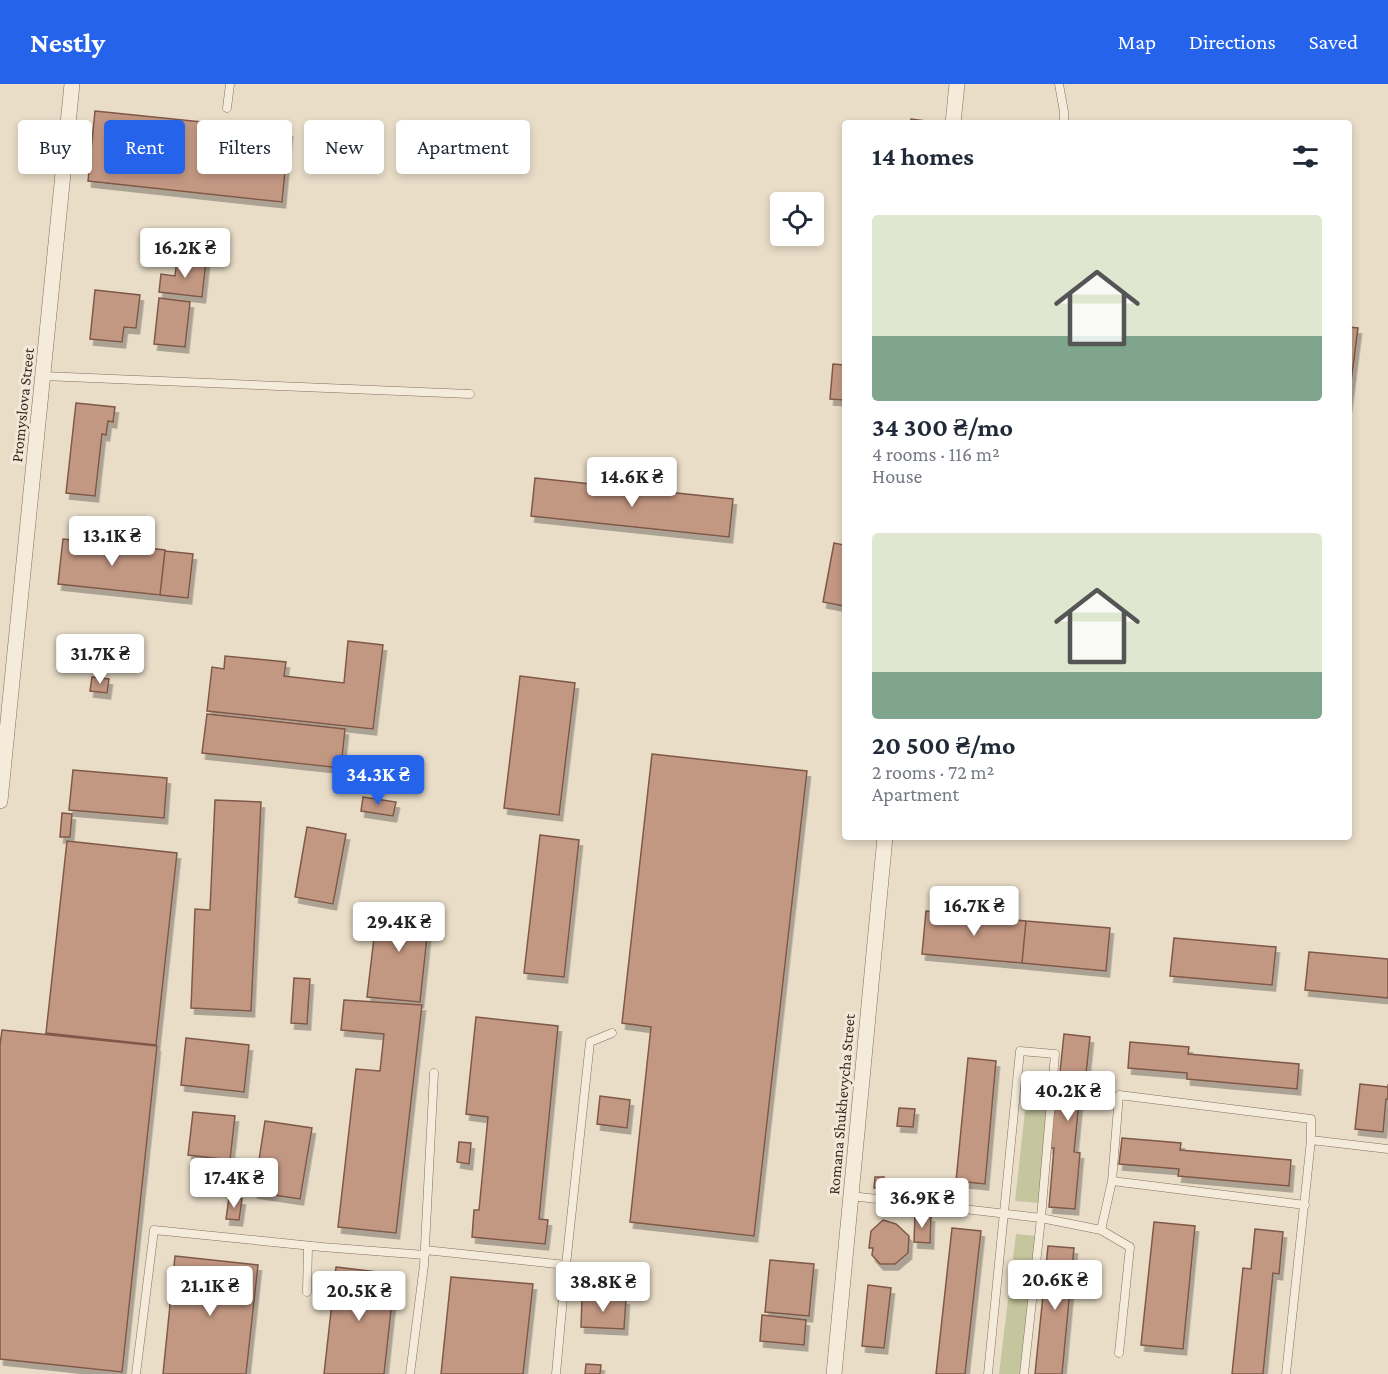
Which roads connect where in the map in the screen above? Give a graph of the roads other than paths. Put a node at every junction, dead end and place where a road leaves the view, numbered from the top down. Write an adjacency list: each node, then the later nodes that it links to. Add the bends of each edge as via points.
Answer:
1 (72, 84): 8 (street, Promyslova Street)
2 (230, 84): 5 (lane)
3 (957, 84): 6 (street)
4 (1059, 84): 7 (lane)
5 (227, 108)
6 (953, 120)
7 (1064, 120)
8 (43, 376): 9 (lane); 10 (street, Promyslova Street)
9 (470, 394)
10 (2, 751): 11 (street, Promyslova Street)
11 (0, 801)
12 (885, 840): 18 (street, Romana Shukhevycha Street)
13 (612, 1033): 25 (lane, via 590,1042)
14 (434, 1073): 24 (lane)
15 (1311, 1140): 16 (lane); 17 (lane, via 1311,1119 1119,1095); 19 (lane)
16 (1388, 1149)
17 (1112, 1181): 19 (lane); 22 (lane)
18 (850, 1196): 20 (lane); 31 (street, Romana Shukhevycha Street)
19 (1305, 1205): 34 (lane)
20 (1003, 1215): 21 (lane); 21 (lane, via 1020,1051 1055,1054); 32 (lane)
21 (1041, 1218): 22 (lane); 33 (lane)
22 (1101, 1230): 27 (lane, via 1130,1247)
23 (308, 1246): 24 (lane); 26 (lane); 28 (lane, via 154,1230)
24 (425, 1252): 25 (lane); 29 (lane)
25 (566, 1264): 30 (lane)
26 (307, 1292)
27 (1119, 1353)
28 (135, 1374)
29 (410, 1374)
30 (556, 1374)
31 (834, 1374)
32 (988, 1374)
33 (1024, 1374)
34 (1286, 1374)

